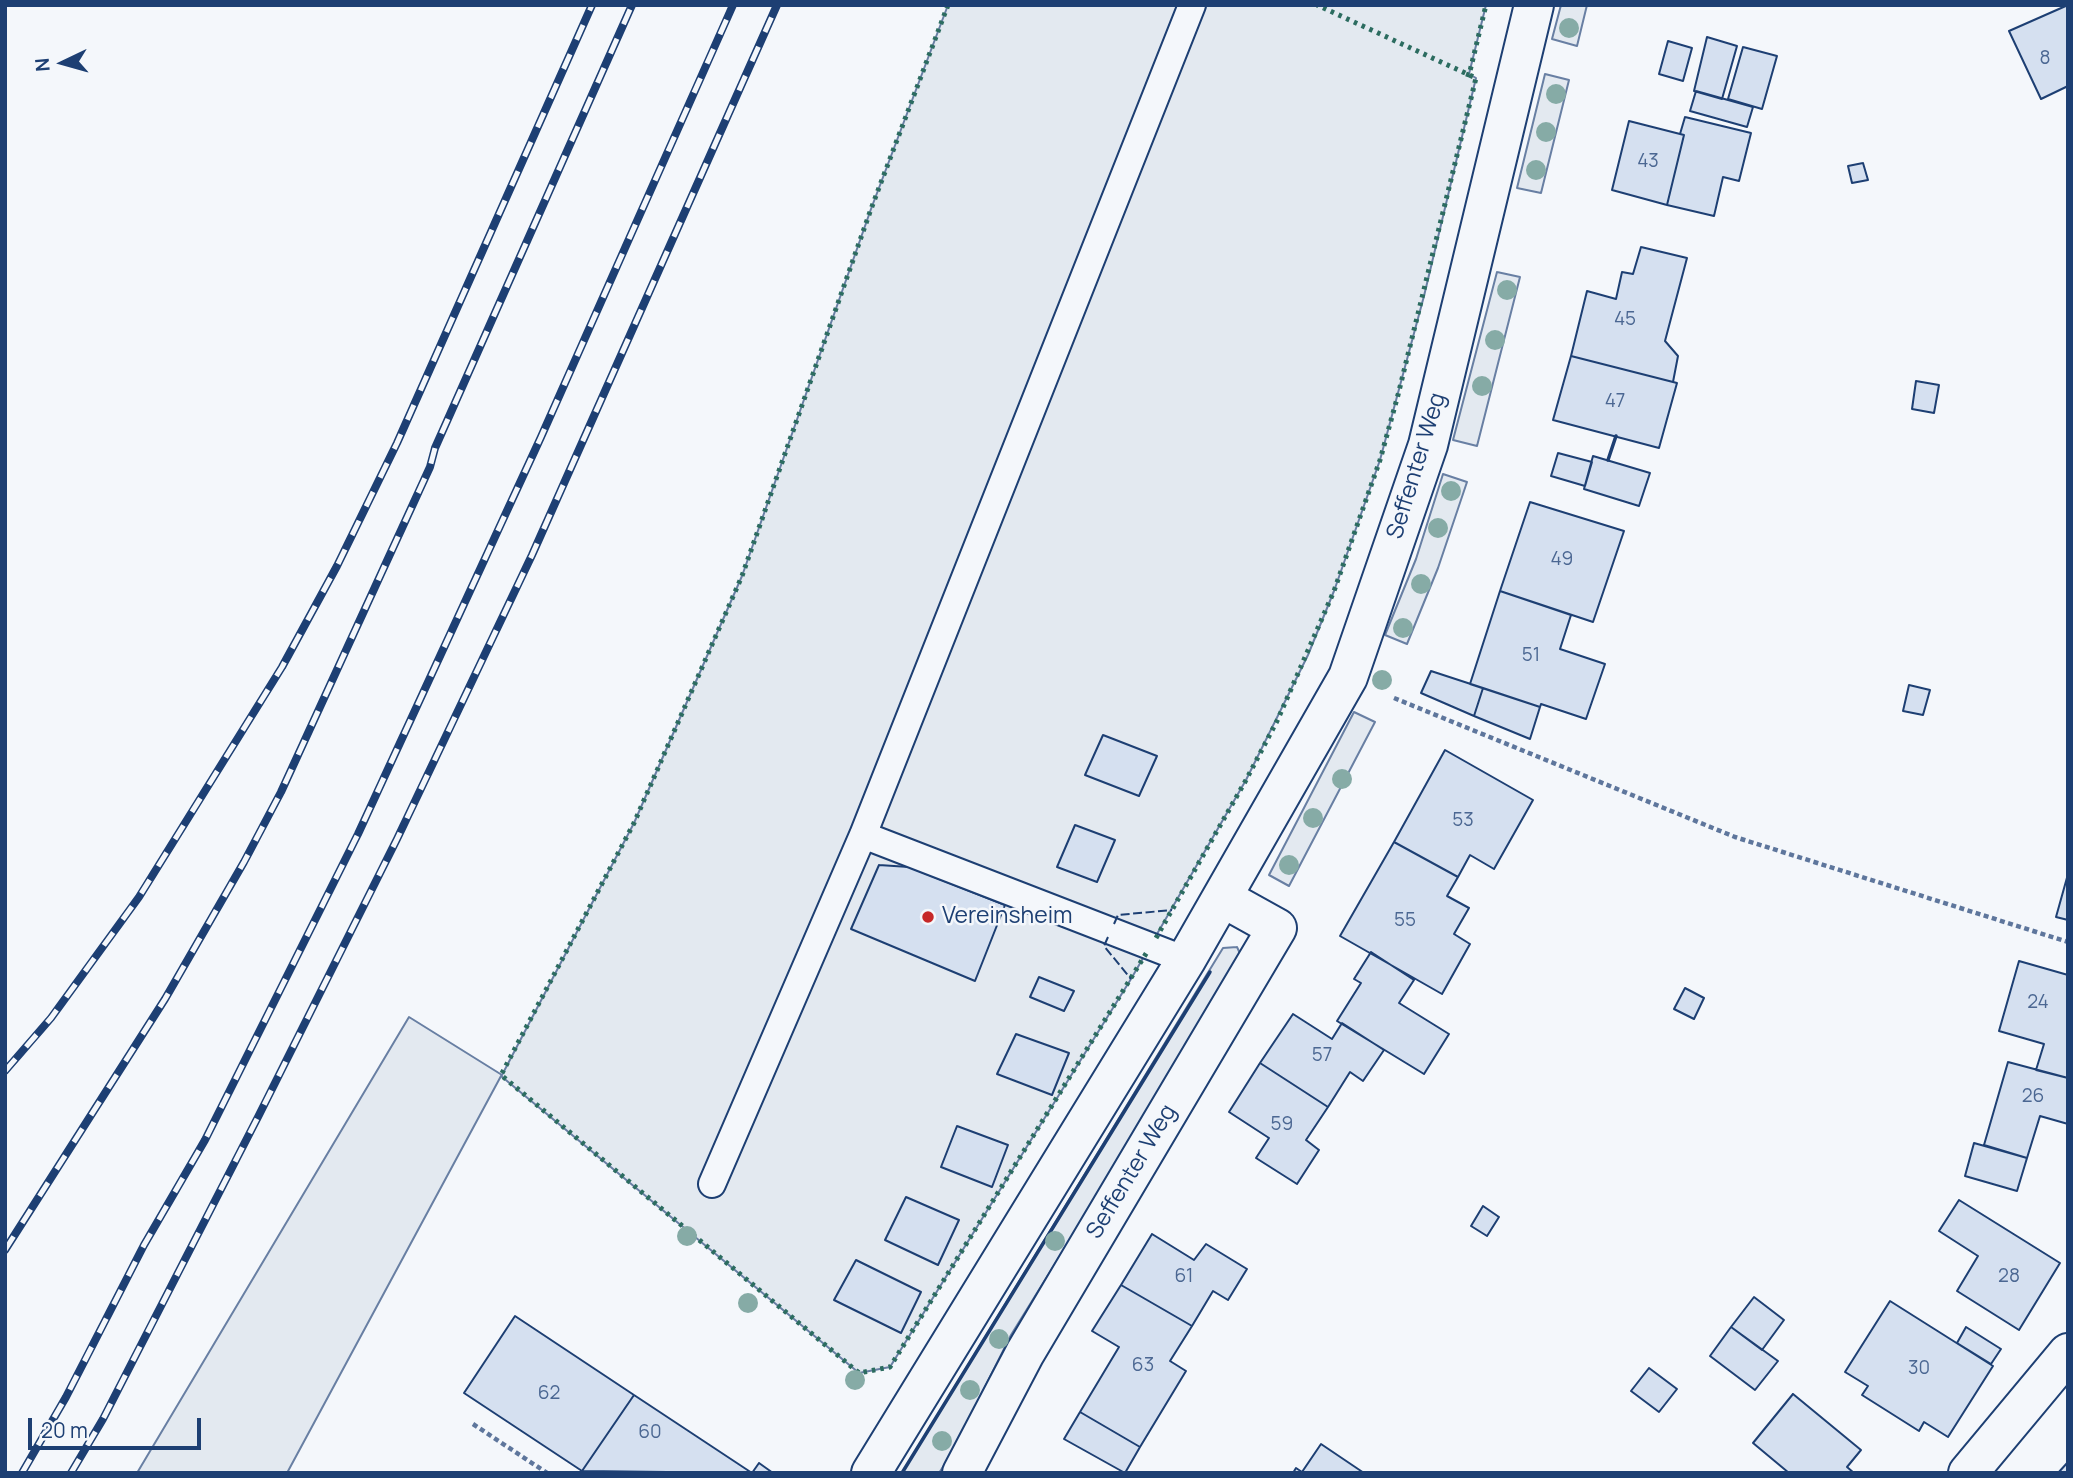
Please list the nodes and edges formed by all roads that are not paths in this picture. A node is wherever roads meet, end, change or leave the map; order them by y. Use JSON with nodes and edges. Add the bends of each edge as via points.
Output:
{"nodes":[{"id":1,"x":1192,"y":5,"type":"edge"},
{"id":2,"x":1534,"y":5,"type":"edge"},
{"id":3,"x":863,"y":835,"type":"junction"},
{"id":4,"x":1223,"y":898,"type":"junction"},
{"id":5,"x":1186,"y":960,"type":"junction"},
{"id":6,"x":712,"y":1184,"type":"dead end"},
{"id":7,"x":2068,"y":1353,"type":"edge"},
{"id":8,"x":871,"y":1473,"type":"edge"},
{"id":9,"x":962,"y":1473,"type":"edge"},
{"id":10,"x":1968,"y":1473,"type":"edge"}],
"edges":[{"from":1,"to":3,"type":"lane"},
{"from":2,"to":4,"type":"street","name":"Seffenter Weg","via":[[1428,445],[1349,677]]},
{"from":3,"to":5,"type":"lane"},
{"from":3,"to":6,"type":"lane"},
{"from":4,"to":5,"type":"street","name":"Seffenter Weg"},
{"from":4,"to":9,"type":"street","name":"Seffenter Weg","via":[[1277,928],[1025,1353]]},
{"from":5,"to":8,"type":"street","name":"Seffenter Weg"},
{"from":7,"to":10,"type":"street"}]}
